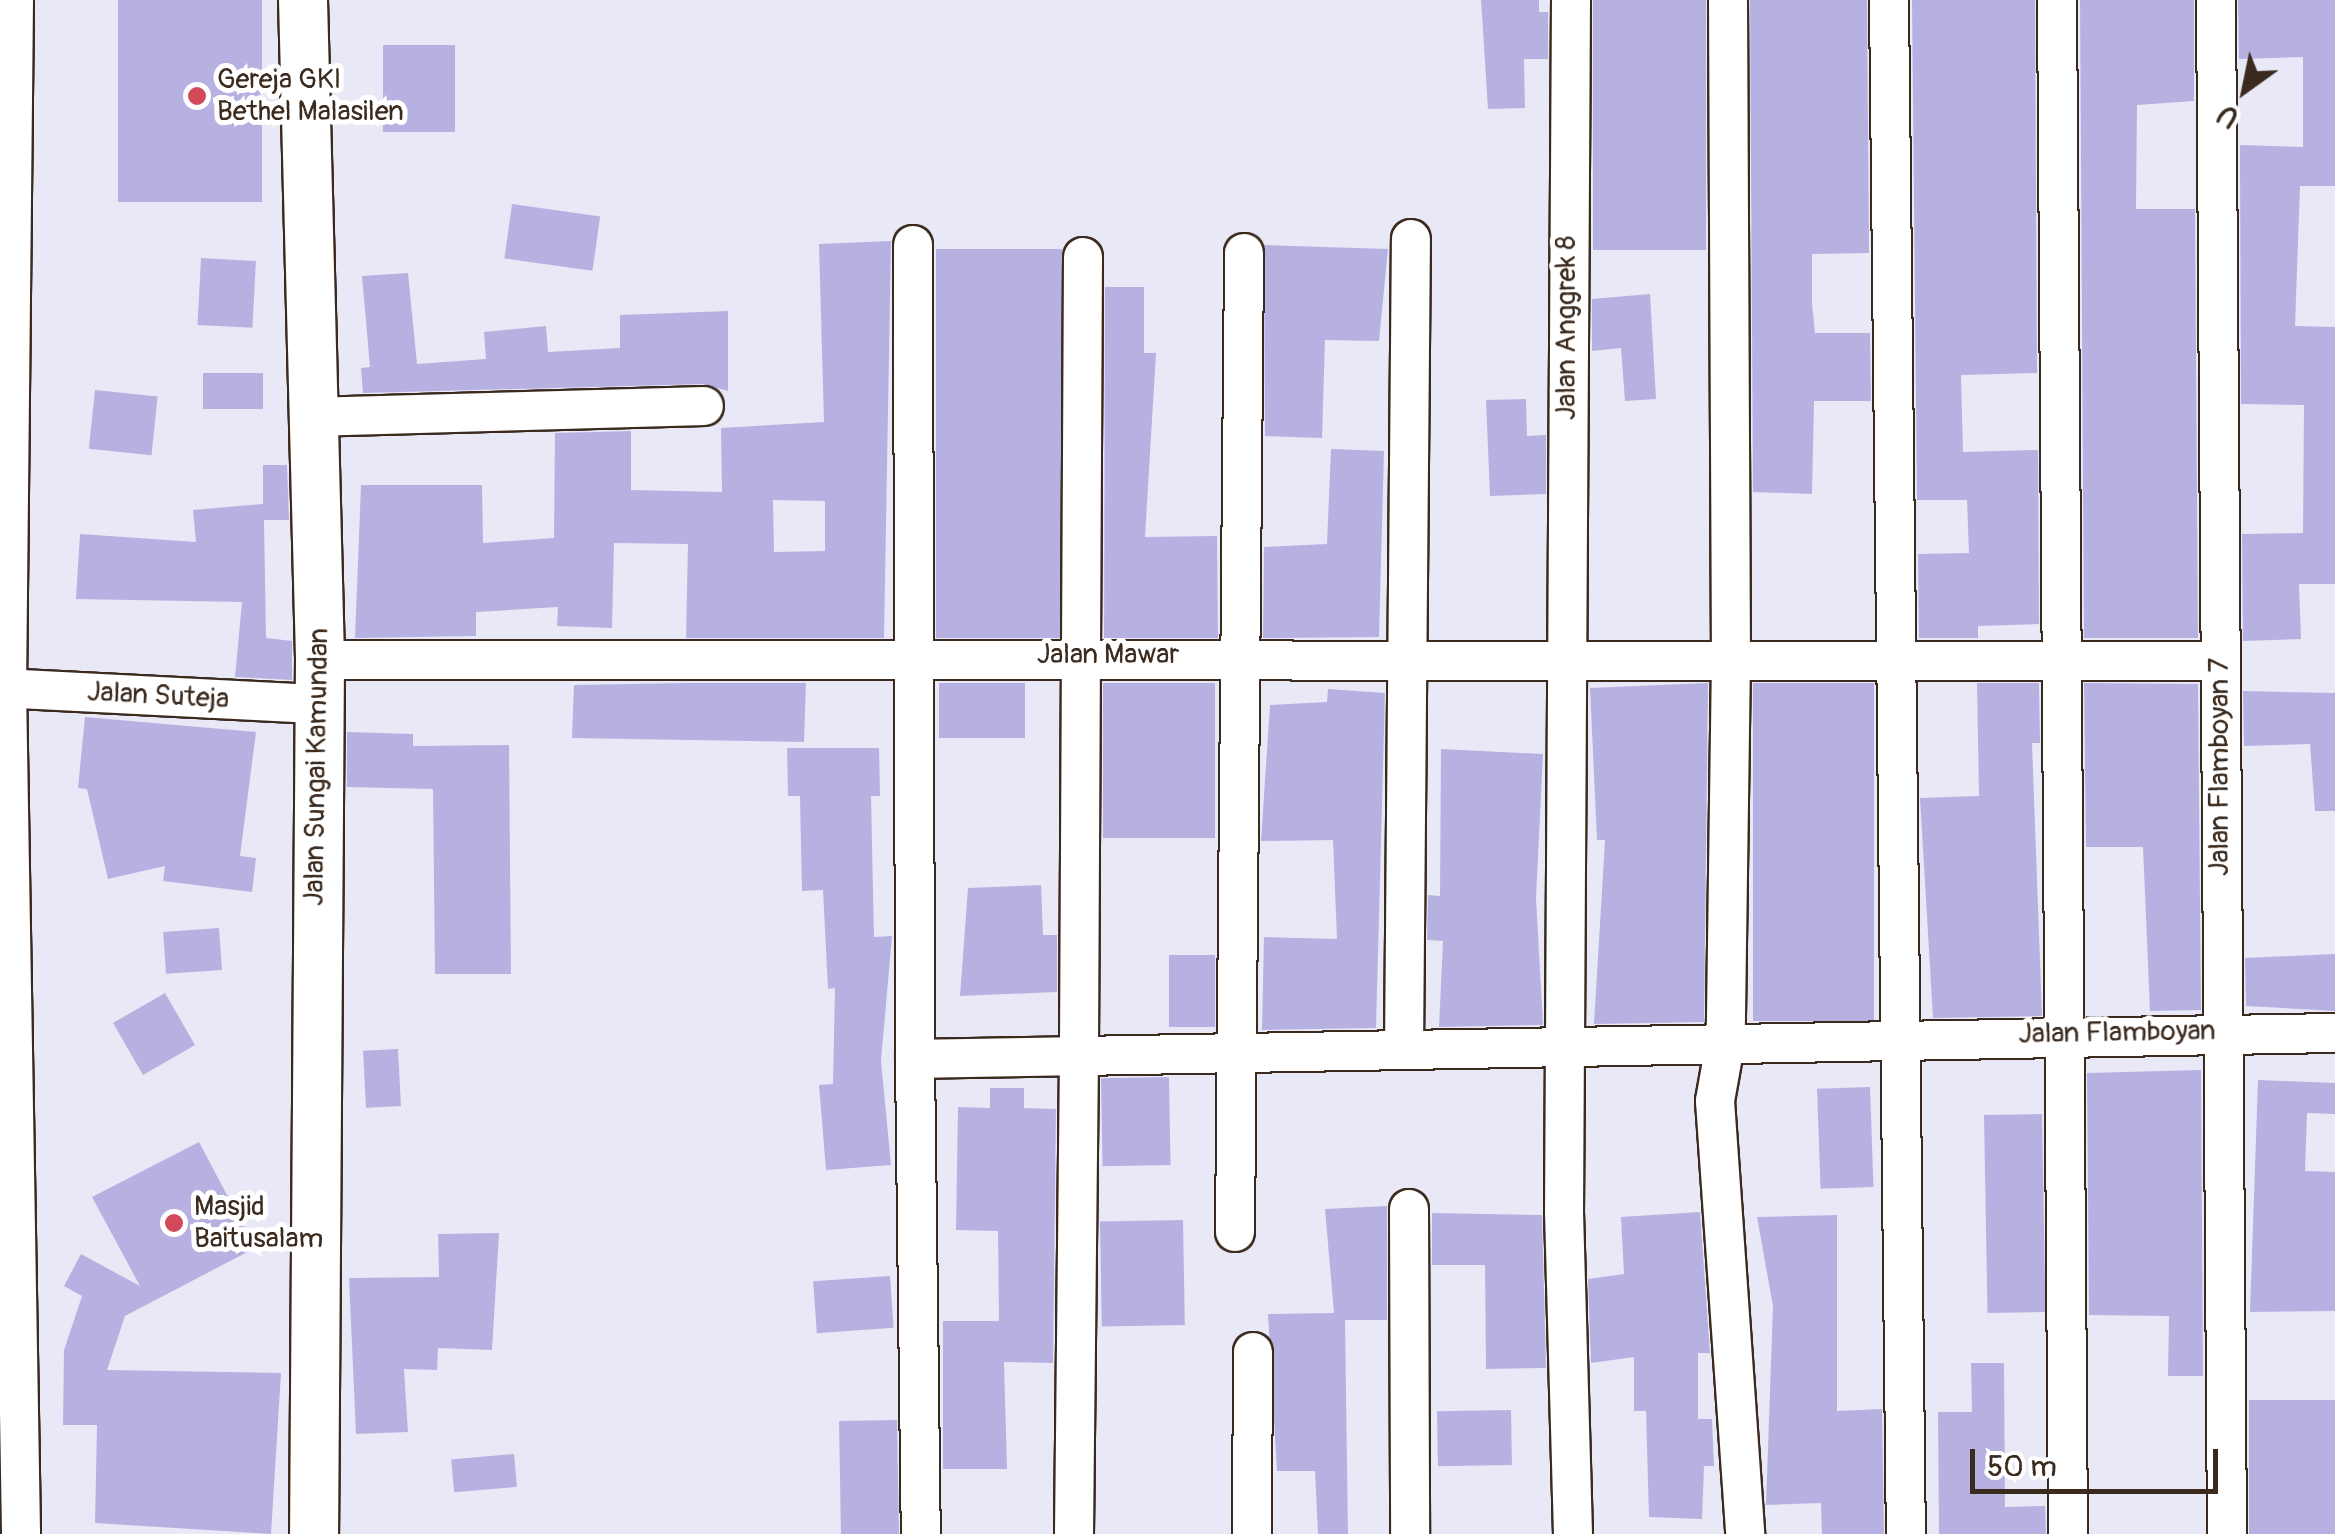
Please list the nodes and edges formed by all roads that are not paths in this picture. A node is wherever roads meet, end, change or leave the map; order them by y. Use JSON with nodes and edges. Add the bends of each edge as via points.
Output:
{"nodes":[{"id":1,"x":14,"y":0,"type":"edge"},
{"id":2,"x":303,"y":0,"type":"edge"},
{"id":3,"x":1570,"y":0,"type":"edge"},
{"id":4,"x":1728,"y":0,"type":"edge"},
{"id":5,"x":1889,"y":0,"type":"edge"},
{"id":6,"x":2056,"y":0,"type":"edge"},
{"id":7,"x":2216,"y":0,"type":"edge"},
{"id":8,"x":1411,"y":239,"type":"dead end"},
{"id":9,"x":913,"y":245,"type":"dead end"},
{"id":10,"x":1244,"y":253,"type":"dead end"},
{"id":11,"x":1084,"y":257,"type":"dead end"},
{"id":12,"x":704,"y":406,"type":"dead end"},
{"id":13,"x":311,"y":417,"type":"junction"},
{"id":14,"x":1078,"y":654,"type":"junction"},
{"id":15,"x":911,"y":656,"type":"junction"},
{"id":16,"x":1238,"y":656,"type":"junction"},
{"id":17,"x":1568,"y":657,"type":"junction"},
{"id":18,"x":1731,"y":658,"type":"junction"},
{"id":19,"x":1407,"y":660,"type":"junction"},
{"id":20,"x":1896,"y":661,"type":"junction"},
{"id":21,"x":2220,"y":661,"type":"junction"},
{"id":22,"x":2060,"y":663,"type":"junction"},
{"id":23,"x":318,"y":682,"type":"junction"},
{"id":24,"x":3,"y":688,"type":"edge"},
{"id":25,"x":2220,"y":1031,"type":"junction"},
{"id":26,"x":2335,"y":1032,"type":"edge"},
{"id":27,"x":2062,"y":1033,"type":"junction"},
{"id":28,"x":1898,"y":1036,"type":"junction"},
{"id":29,"x":1726,"y":1039,"type":"junction"},
{"id":30,"x":1241,"y":1050,"type":"junction"},
{"id":31,"x":1404,"y":1050,"type":"junction"},
{"id":32,"x":1565,"y":1051,"type":"junction"},
{"id":33,"x":1079,"y":1056,"type":"junction"},
{"id":34,"x":915,"y":1059,"type":"junction"},
{"id":35,"x":1409,"y":1209,"type":"dead end"},
{"id":36,"x":1236,"y":1232,"type":"dead end"},
{"id":37,"x":1252,"y":1352,"type":"dead end"},
{"id":38,"x":21,"y":1534,"type":"edge"},
{"id":39,"x":314,"y":1534,"type":"edge"},
{"id":40,"x":921,"y":1534,"type":"edge"},
{"id":41,"x":1074,"y":1534,"type":"edge"},
{"id":42,"x":1252,"y":1534,"type":"edge"},
{"id":43,"x":1410,"y":1534,"type":"edge"},
{"id":44,"x":1573,"y":1534,"type":"edge"},
{"id":45,"x":1745,"y":1534,"type":"edge"},
{"id":46,"x":1906,"y":1534,"type":"edge"},
{"id":47,"x":2068,"y":1534,"type":"edge"},
{"id":48,"x":2227,"y":1534,"type":"edge"}],
"edges":[{"from":1,"to":24,"type":"street"},
{"from":2,"to":13,"type":"main road","name":"Jalan Sungai Kamundan"},
{"from":3,"to":17,"type":"street","name":"Jalan Anggrek 8"},
{"from":4,"to":18,"type":"street"},
{"from":5,"to":20,"type":"street"},
{"from":6,"to":22,"type":"street"},
{"from":7,"to":21,"type":"street","name":"Jalan Flamboyan 7"},
{"from":8,"to":19,"type":"street"},
{"from":9,"to":15,"type":"street"},
{"from":10,"to":16,"type":"street"},
{"from":11,"to":14,"type":"street"},
{"from":12,"to":13,"type":"street"},
{"from":13,"to":23,"type":"main road","name":"Jalan Sungai Kamundan"},
{"from":14,"to":15,"type":"street","name":"Jalan Mawar"},
{"from":14,"to":16,"type":"street","name":"Jalan Mawar"},
{"from":14,"to":33,"type":"street"},
{"from":15,"to":23,"type":"street","name":"Jalan Mawar"},
{"from":15,"to":34,"type":"street"},
{"from":16,"to":19,"type":"street","name":"Jalan Mawar"},
{"from":16,"to":30,"type":"street"},
{"from":17,"to":18,"type":"street","name":"Jalan Mawar"},
{"from":17,"to":19,"type":"street","name":"Jalan Mawar"},
{"from":17,"to":32,"type":"street","name":"Jalan Anggrek 8"},
{"from":18,"to":20,"type":"street","name":"Jalan Mawar"},
{"from":18,"to":29,"type":"street"},
{"from":19,"to":31,"type":"street"},
{"from":20,"to":22,"type":"street","name":"Jalan Mawar"},
{"from":20,"to":28,"type":"street"},
{"from":21,"to":22,"type":"street","name":"Jalan Mawar"},
{"from":21,"to":25,"type":"street","name":"Jalan Flamboyan 7"},
{"from":22,"to":27,"type":"street"},
{"from":23,"to":24,"type":"street","name":"Jalan Suteja"},
{"from":23,"to":39,"type":"main road","name":"Jalan Sungai Kamundan"},
{"from":24,"to":38,"type":"street"},
{"from":25,"to":26,"type":"street","name":"Jalan Flamboyan"},
{"from":25,"to":27,"type":"street","name":"Jalan Flamboyan"},
{"from":25,"to":48,"type":"street","name":"Jalan Flamboyan 7"},
{"from":27,"to":28,"type":"street","name":"Jalan Flamboyan"},
{"from":27,"to":47,"type":"street"},
{"from":28,"to":29,"type":"street","name":"Jalan Flamboyan"},
{"from":28,"to":46,"type":"street"},
{"from":29,"to":32,"type":"street","name":"Jalan Flamboyan"},
{"from":29,"to":45,"type":"street","via":[[1716,1141]]},
{"from":30,"to":31,"type":"street","name":"Jalan Flamboyan"},
{"from":30,"to":33,"type":"street","name":"Jalan Flamboyan"},
{"from":30,"to":36,"type":"street"},
{"from":31,"to":32,"type":"street","name":"Jalan Flamboyan"},
{"from":32,"to":44,"type":"street","name":"Jalan Anggrek 8"},
{"from":33,"to":34,"type":"street","name":"Jalan Flamboyan"},
{"from":33,"to":41,"type":"street"},
{"from":34,"to":40,"type":"street"},
{"from":35,"to":43,"type":"street"},
{"from":37,"to":42,"type":"street"}]}
